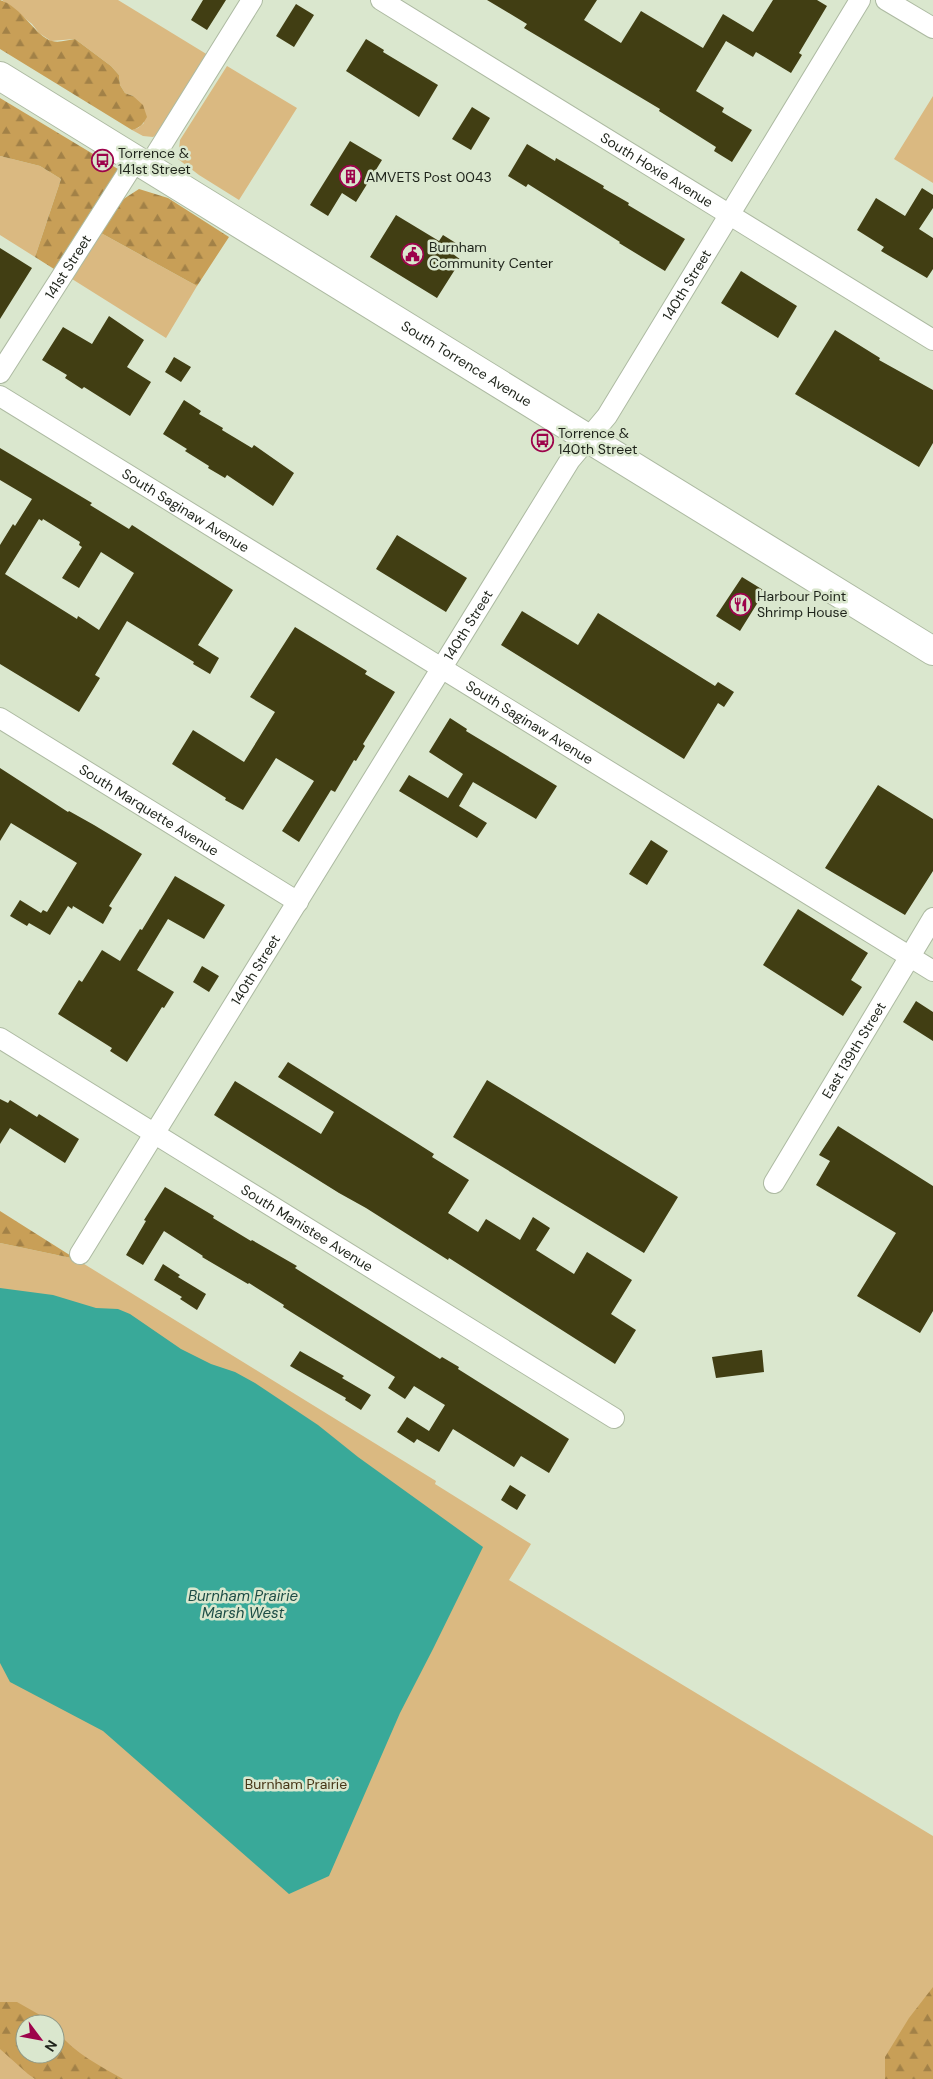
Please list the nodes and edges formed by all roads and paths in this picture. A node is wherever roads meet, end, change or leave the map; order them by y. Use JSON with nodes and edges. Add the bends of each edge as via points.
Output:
{"nodes":[{"id":1,"x":252,"y":0,"type":"edge"},
{"id":2,"x":381,"y":0,"type":"edge"},
{"id":3,"x":860,"y":0,"type":"edge"},
{"id":4,"x":886,"y":0,"type":"edge"},
{"id":5,"x":933,"y":28,"type":"edge"},
{"id":6,"x":0,"y":76,"type":"edge"},
{"id":7,"x":142,"y":163,"type":"junction"},
{"id":8,"x":730,"y":215,"type":"junction"},
{"id":9,"x":933,"y":340,"type":"edge"},
{"id":10,"x":0,"y":373,"type":"edge"},
{"id":11,"x":0,"y":396,"type":"edge"},
{"id":12,"x":588,"y":439,"type":"junction"},
{"id":13,"x":933,"y":651,"type":"edge"},
{"id":14,"x":442,"y":669,"type":"junction"},
{"id":15,"x":0,"y":718,"type":"edge"},
{"id":16,"x":298,"y":902,"type":"junction"},
{"id":17,"x":933,"y":918,"type":"edge"},
{"id":18,"x":909,"y":956,"type":"junction"},
{"id":19,"x":933,"y":971,"type":"edge"},
{"id":20,"x":0,"y":1038,"type":"edge"},
{"id":21,"x":155,"y":1134,"type":"junction"},
{"id":22,"x":774,"y":1183,"type":"dead end"},
{"id":23,"x":80,"y":1254,"type":"dead end"},
{"id":24,"x":614,"y":1418,"type":"dead end"}],
"edges":[{"from":1,"to":7,"type":"street","name":"141st Street"},
{"from":2,"to":8,"type":"street","name":"South Hoxie Avenue"},
{"from":3,"to":8,"type":"street","name":"140th Street"},
{"from":4,"to":5,"type":"street"},
{"from":6,"to":7,"type":"main road","name":"South Torrence Avenue"},
{"from":7,"to":10,"type":"street","name":"141st Street"},
{"from":7,"to":12,"type":"main road","name":"South Torrence Avenue"},
{"from":8,"to":9,"type":"street","name":"South Hoxie Avenue"},
{"from":8,"to":12,"type":"street","name":"140th Street","via":[[607,416]]},
{"from":11,"to":14,"type":"street","name":"South Saginaw Avenue"},
{"from":12,"to":13,"type":"main road","name":"South Torrence Avenue"},
{"from":12,"to":14,"type":"street","name":"140th Street","via":[[570,460]]},
{"from":14,"to":16,"type":"street","name":"140th Street"},
{"from":14,"to":18,"type":"street","name":"South Saginaw Avenue"},
{"from":15,"to":16,"type":"street","name":"South Marquette Avenue"},
{"from":16,"to":21,"type":"street","name":"140th Street"},
{"from":17,"to":18,"type":"street","name":"East 139th Street"},
{"from":18,"to":19,"type":"street","name":"South Saginaw Avenue"},
{"from":18,"to":22,"type":"street","name":"East 139th Street"},
{"from":20,"to":21,"type":"street","name":"South Manistee Avenue"},
{"from":21,"to":23,"type":"street","name":"140th Street"},
{"from":21,"to":24,"type":"street","name":"South Manistee Avenue"}]}
